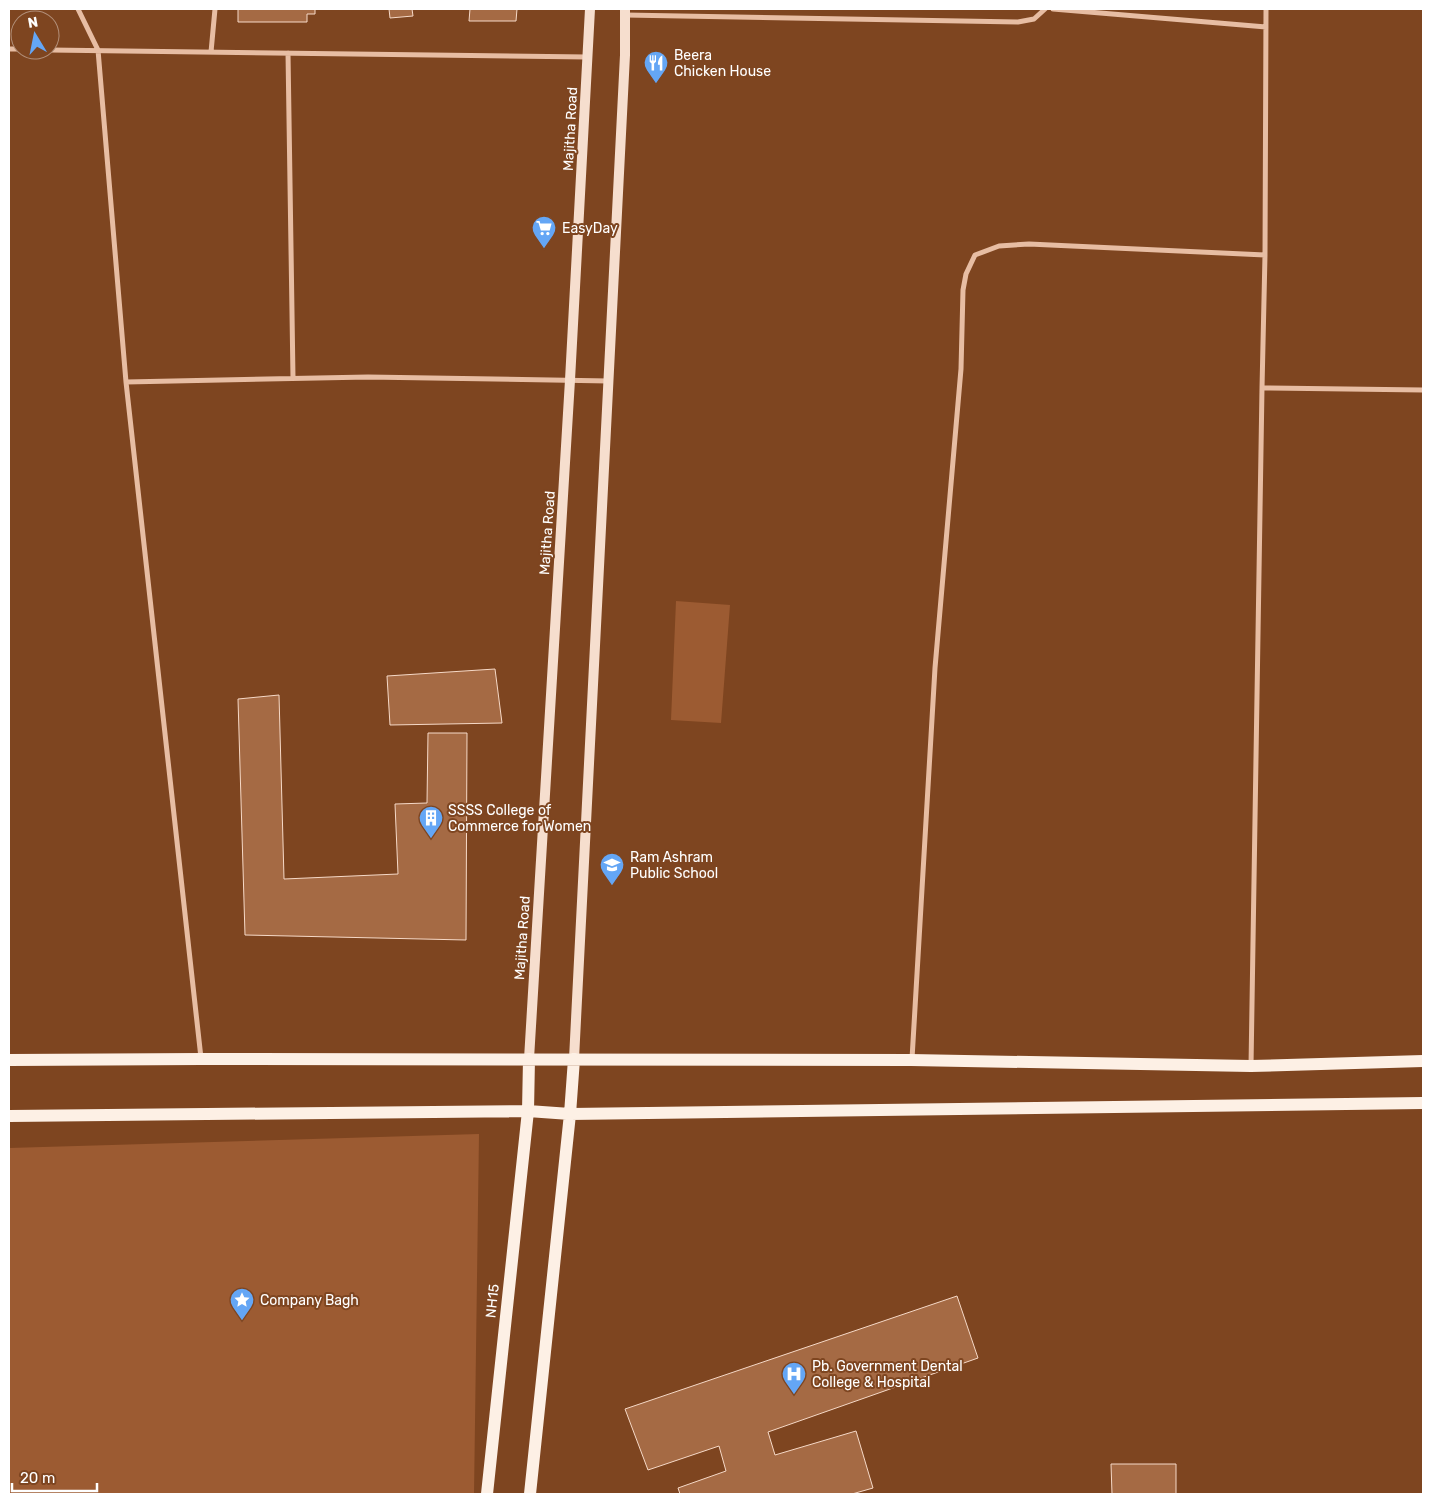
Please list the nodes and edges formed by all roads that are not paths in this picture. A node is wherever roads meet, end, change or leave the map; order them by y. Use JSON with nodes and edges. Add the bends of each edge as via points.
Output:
{"nodes":[{"id":1,"x":78,"y":9,"type":"edge"},
{"id":2,"x":215,"y":9,"type":"edge"},
{"id":3,"x":590,"y":9,"type":"edge"},
{"id":4,"x":1045,"y":9,"type":"edge"},
{"id":5,"x":1053,"y":9,"type":"edge"},
{"id":6,"x":1266,"y":9,"type":"edge"},
{"id":7,"x":625,"y":12,"type":"edge"},
{"id":8,"x":1266,"y":27,"type":"junction"},
{"id":9,"x":60,"y":50,"type":"edge"},
{"id":10,"x":98,"y":50,"type":"junction"},
{"id":11,"x":212,"y":52,"type":"junction"},
{"id":12,"x":288,"y":53,"type":"junction"},
{"id":13,"x":588,"y":57,"type":"junction"},
{"id":14,"x":1265,"y":255,"type":"junction"},
{"id":15,"x":294,"y":378,"type":"junction"},
{"id":16,"x":570,"y":380,"type":"junction"},
{"id":17,"x":610,"y":381,"type":"junction"},
{"id":18,"x":126,"y":382,"type":"junction"},
{"id":19,"x":1262,"y":388,"type":"junction"},
{"id":20,"x":1423,"y":390,"type":"edge"},
{"id":21,"x":201,"y":1058,"type":"junction"},
{"id":22,"x":574,"y":1059,"type":"junction"},
{"id":23,"x":9,"y":1060,"type":"edge"},
{"id":24,"x":529,"y":1060,"type":"junction"},
{"id":25,"x":912,"y":1060,"type":"junction"},
{"id":26,"x":1423,"y":1061,"type":"edge"},
{"id":27,"x":1250,"y":1066,"type":"junction"},
{"id":28,"x":1423,"y":1103,"type":"edge"},
{"id":29,"x":528,"y":1111,"type":"junction"},
{"id":30,"x":570,"y":1114,"type":"junction"},
{"id":31,"x":9,"y":1116,"type":"edge"},
{"id":32,"x":487,"y":1494,"type":"edge"},
{"id":33,"x":530,"y":1494,"type":"edge"}],
"edges":[{"from":1,"to":10,"type":"street"},
{"from":2,"to":11,"type":"street"},
{"from":3,"to":13,"type":"main road","name":"Majitha Road"},
{"from":4,"to":7,"type":"street","via":[[1034,19],[1018,22]]},
{"from":5,"to":8,"type":"street"},
{"from":6,"to":8,"type":"street"},
{"from":7,"to":17,"type":"main road"},
{"from":8,"to":14,"type":"street"},
{"from":9,"to":10,"type":"street"},
{"from":10,"to":11,"type":"street"},
{"from":10,"to":18,"type":"street"},
{"from":11,"to":12,"type":"street"},
{"from":12,"to":13,"type":"street"},
{"from":12,"to":15,"type":"street"},
{"from":13,"to":16,"type":"main road","name":"Majitha Road"},
{"from":14,"to":19,"type":"street"},
{"from":14,"to":25,"type":"street","via":[[1029,244],[999,246],[975,255],[966,274],[935,668]]},
{"from":15,"to":16,"type":"street","via":[[368,376]]},
{"from":15,"to":18,"type":"street"},
{"from":16,"to":17,"type":"street"},
{"from":16,"to":24,"type":"main road","name":"Majitha Road"},
{"from":17,"to":22,"type":"main road"},
{"from":18,"to":21,"type":"street"},
{"from":19,"to":20,"type":"street"},
{"from":19,"to":27,"type":"street"},
{"from":21,"to":23,"type":"main road"},
{"from":21,"to":24,"type":"main road"},
{"from":22,"to":24,"type":"main road"},
{"from":22,"to":25,"type":"main road"},
{"from":22,"to":30,"type":"main road"},
{"from":24,"to":29,"type":"main road","name":"NH15"},
{"from":25,"to":27,"type":"main road"},
{"from":26,"to":27,"type":"main road"},
{"from":28,"to":30,"type":"main road"},
{"from":29,"to":30,"type":"main road"},
{"from":29,"to":31,"type":"main road"},
{"from":29,"to":32,"type":"main road","name":"NH15"},
{"from":30,"to":33,"type":"main road"}]}
